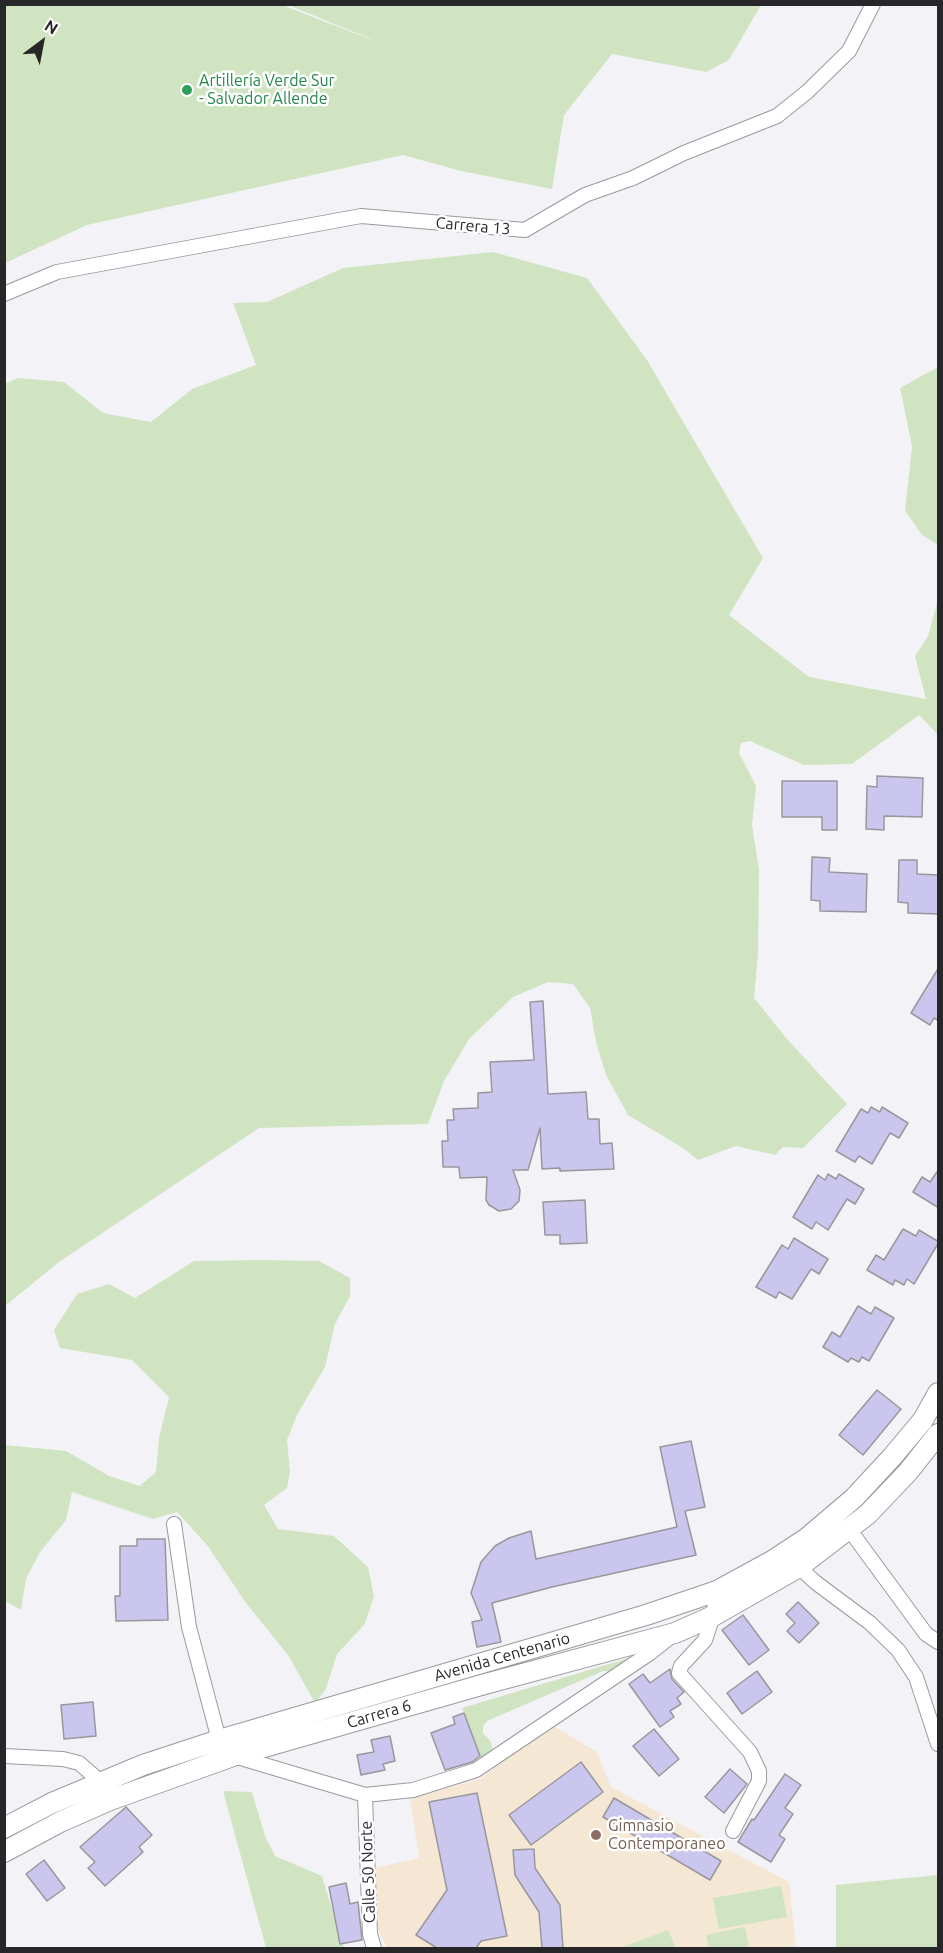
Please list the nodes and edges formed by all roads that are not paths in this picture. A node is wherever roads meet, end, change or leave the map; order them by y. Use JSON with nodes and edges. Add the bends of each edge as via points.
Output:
{"nodes":[{"id":1,"x":873,"y":4,"type":"edge"},
{"id":2,"x":4,"y":294,"type":"edge"},
{"id":3,"x":939,"y":1393,"type":"edge"},
{"id":4,"x":939,"y":1434,"type":"edge"},
{"id":5,"x":174,"y":1524,"type":"dead end"},
{"id":6,"x":849,"y":1529,"type":"junction"},
{"id":7,"x":799,"y":1567,"type":"junction"},
{"id":8,"x":717,"y":1591,"type":"junction"},
{"id":9,"x":713,"y":1616,"type":"junction"},
{"id":10,"x":675,"y":1633,"type":"junction"},
{"id":11,"x":939,"y":1642,"type":"edge"},
{"id":12,"x":219,"y":1740,"type":"junction"},
{"id":13,"x":939,"y":1744,"type":"edge"},
{"id":14,"x":4,"y":1756,"type":"edge"},
{"id":15,"x":233,"y":1756,"type":"junction"},
{"id":16,"x":102,"y":1783,"type":"junction"},
{"id":17,"x":365,"y":1795,"type":"junction"},
{"id":18,"x":4,"y":1828,"type":"edge"},
{"id":19,"x":733,"y":1831,"type":"dead end"},
{"id":20,"x":4,"y":1852,"type":"edge"},
{"id":21,"x":374,"y":1948,"type":"edge"}],
"edges":[{"from":1,"to":2,"type":"street","name":"Carrera 13","via":[[849,51],[807,93],[777,116],[585,195],[525,230],[361,216],[57,272]]},
{"from":3,"to":8,"type":"main road","name":"Avenida Centenario","via":[[923,1420],[854,1498],[807,1538]]},
{"from":4,"to":6,"type":"main road","name":"Carrera 6","via":[[908,1472]]},
{"from":5,"to":12,"type":"street","via":[[189,1626]]},
{"from":6,"to":7,"type":"main road","name":"Carrera 6"},
{"from":6,"to":11,"type":"street","via":[[926,1634]]},
{"from":7,"to":9,"type":"main road","name":"Carrera 6"},
{"from":7,"to":13,"type":"street","via":[[898,1650],[916,1677]]},
{"from":8,"to":9,"type":"street"},
{"from":8,"to":12,"type":"main road","name":"Avenida Centenario"},
{"from":9,"to":10,"type":"main road","name":"Carrera 6"},
{"from":9,"to":19,"type":"street","via":[[704,1643],[679,1673],[750,1752],[759,1771],[759,1781]]},
{"from":10,"to":15,"type":"main road","name":"Carrera 6"},
{"from":10,"to":17,"type":"street","via":[[476,1770],[413,1790]]},
{"from":12,"to":16,"type":"main road","name":"Avenida Centenario"},
{"from":14,"to":16,"type":"street","via":[[79,1763]]},
{"from":15,"to":17,"type":"street"},
{"from":15,"to":20,"type":"main road","name":"Carrera 6","via":[[110,1800]]},
{"from":16,"to":18,"type":"main road","name":"Avenida Centenario"},
{"from":17,"to":21,"type":"street","name":"Calle 50 Norte","via":[[370,1934]]}]}
